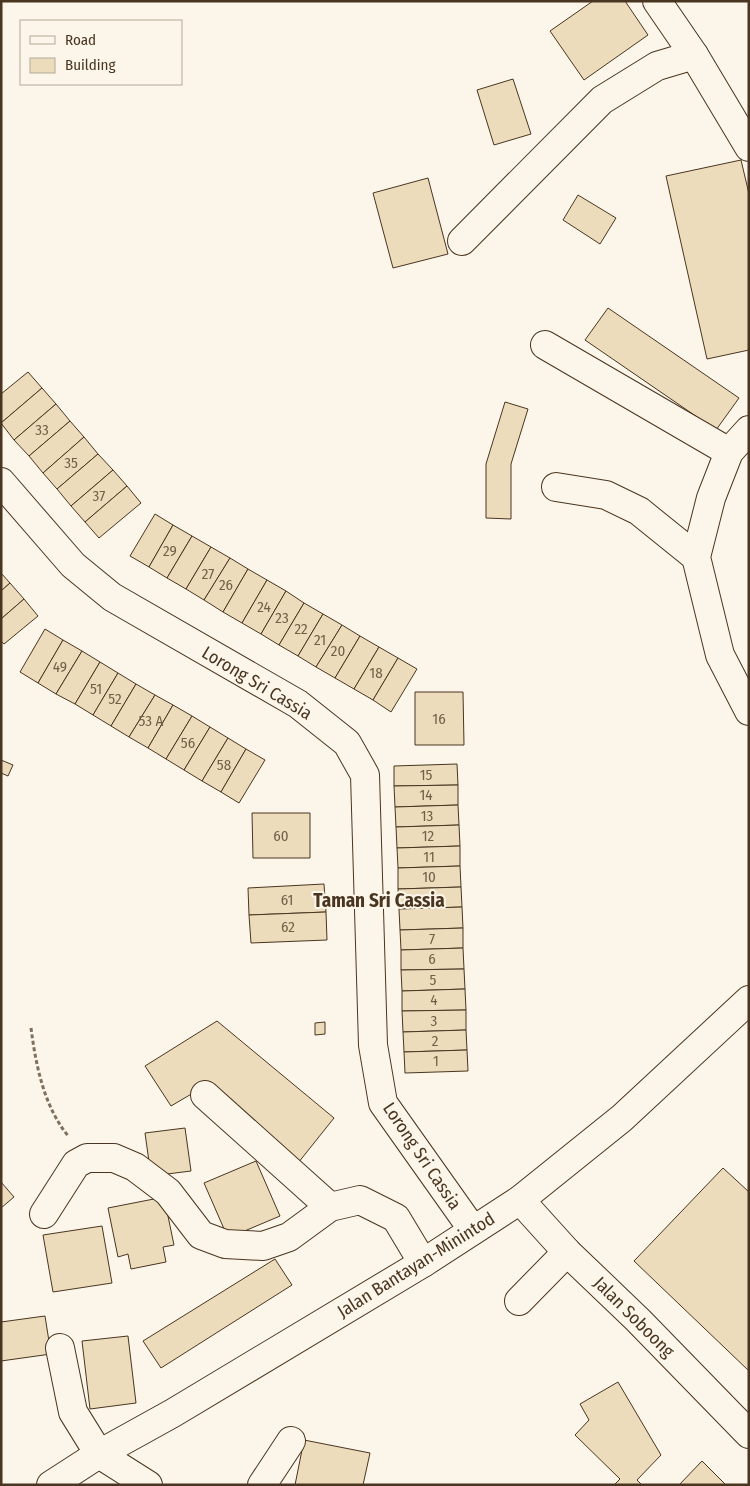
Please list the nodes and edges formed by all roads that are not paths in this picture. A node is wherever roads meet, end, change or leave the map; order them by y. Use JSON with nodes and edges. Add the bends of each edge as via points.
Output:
{"nodes":[{"id":1,"x":657,"y":1,"type":"edge"},
{"id":2,"x":694,"y":56,"type":"junction"},
{"id":3,"x":749,"y":147,"type":"edge"},
{"id":4,"x":462,"y":241,"type":"dead end"},
{"id":5,"x":545,"y":345,"type":"dead end"},
{"id":6,"x":749,"y":430,"type":"edge"},
{"id":7,"x":728,"y":452,"type":"junction"},
{"id":8,"x":1,"y":482,"type":"edge"},
{"id":9,"x":556,"y":487,"type":"dead end"},
{"id":10,"x":696,"y":557,"type":"junction"},
{"id":11,"x":749,"y":711,"type":"edge"},
{"id":12,"x":749,"y":1000,"type":"edge"},
{"id":13,"x":205,"y":1095,"type":"dead end"},
{"id":14,"x":520,"y":1200,"type":"junction"},
{"id":15,"x":330,"y":1207,"type":"junction"},
{"id":16,"x":44,"y":1214,"type":"dead end"},
{"id":17,"x":473,"y":1230,"type":"junction"},
{"id":18,"x":567,"y":1252,"type":"junction"},
{"id":19,"x":422,"y":1263,"type":"junction"},
{"id":20,"x":519,"y":1301,"type":"dead end"},
{"id":21,"x":60,"y":1348,"type":"dead end"},
{"id":22,"x":749,"y":1434,"type":"edge"},
{"id":23,"x":291,"y":1441,"type":"dead end"},
{"id":24,"x":99,"y":1454,"type":"junction"},
{"id":25,"x":51,"y":1485,"type":"edge"},
{"id":26,"x":148,"y":1485,"type":"edge"},
{"id":27,"x":262,"y":1485,"type":"edge"}],
"edges":[{"from":1,"to":2,"type":"street"},
{"from":2,"to":3,"type":"street"},
{"from":2,"to":4,"type":"street","via":[[657,66],[602,100]]},
{"from":5,"to":7,"type":"street"},
{"from":6,"to":7,"type":"street"},
{"from":7,"to":10,"type":"street","via":[[711,498]]},
{"from":8,"to":17,"type":"street","name":"Lorong Sri Cassia","via":[[73,565],[112,597],[298,704],[347,743],[365,775],[373,1045],[383,1102]]},
{"from":9,"to":10,"type":"street","via":[[606,495],[639,510]]},
{"from":10,"to":11,"type":"street","via":[[720,655]]},
{"from":12,"to":14,"type":"street","name":"Jalan Bantayan-Minintod","via":[[622,1118]]},
{"from":13,"to":15,"type":"street"},
{"from":14,"to":17,"type":"street","name":"Jalan Bantayan-Minintod"},
{"from":14,"to":18,"type":"street","name":"Jalan Soboong"},
{"from":15,"to":16,"type":"street","via":[[289,1237],[263,1246],[225,1244],[201,1235],[168,1192],[135,1167],[114,1158],[87,1158],[76,1164]]},
{"from":15,"to":19,"type":"street","via":[[360,1200],[396,1218]]},
{"from":17,"to":19,"type":"street","name":"Jalan Bantayan-Minintod"},
{"from":18,"to":20,"type":"street"},
{"from":18,"to":22,"type":"street","name":"Jalan Soboong"},
{"from":19,"to":24,"type":"street","name":"Jalan Bantayan-Minintod","via":[[174,1413]]},
{"from":21,"to":24,"type":"street","via":[[73,1412]]},
{"from":23,"to":27,"type":"street"},
{"from":24,"to":25,"type":"street","name":"Jalan Bantayan-Minintod"},
{"from":24,"to":26,"type":"street"}]}
